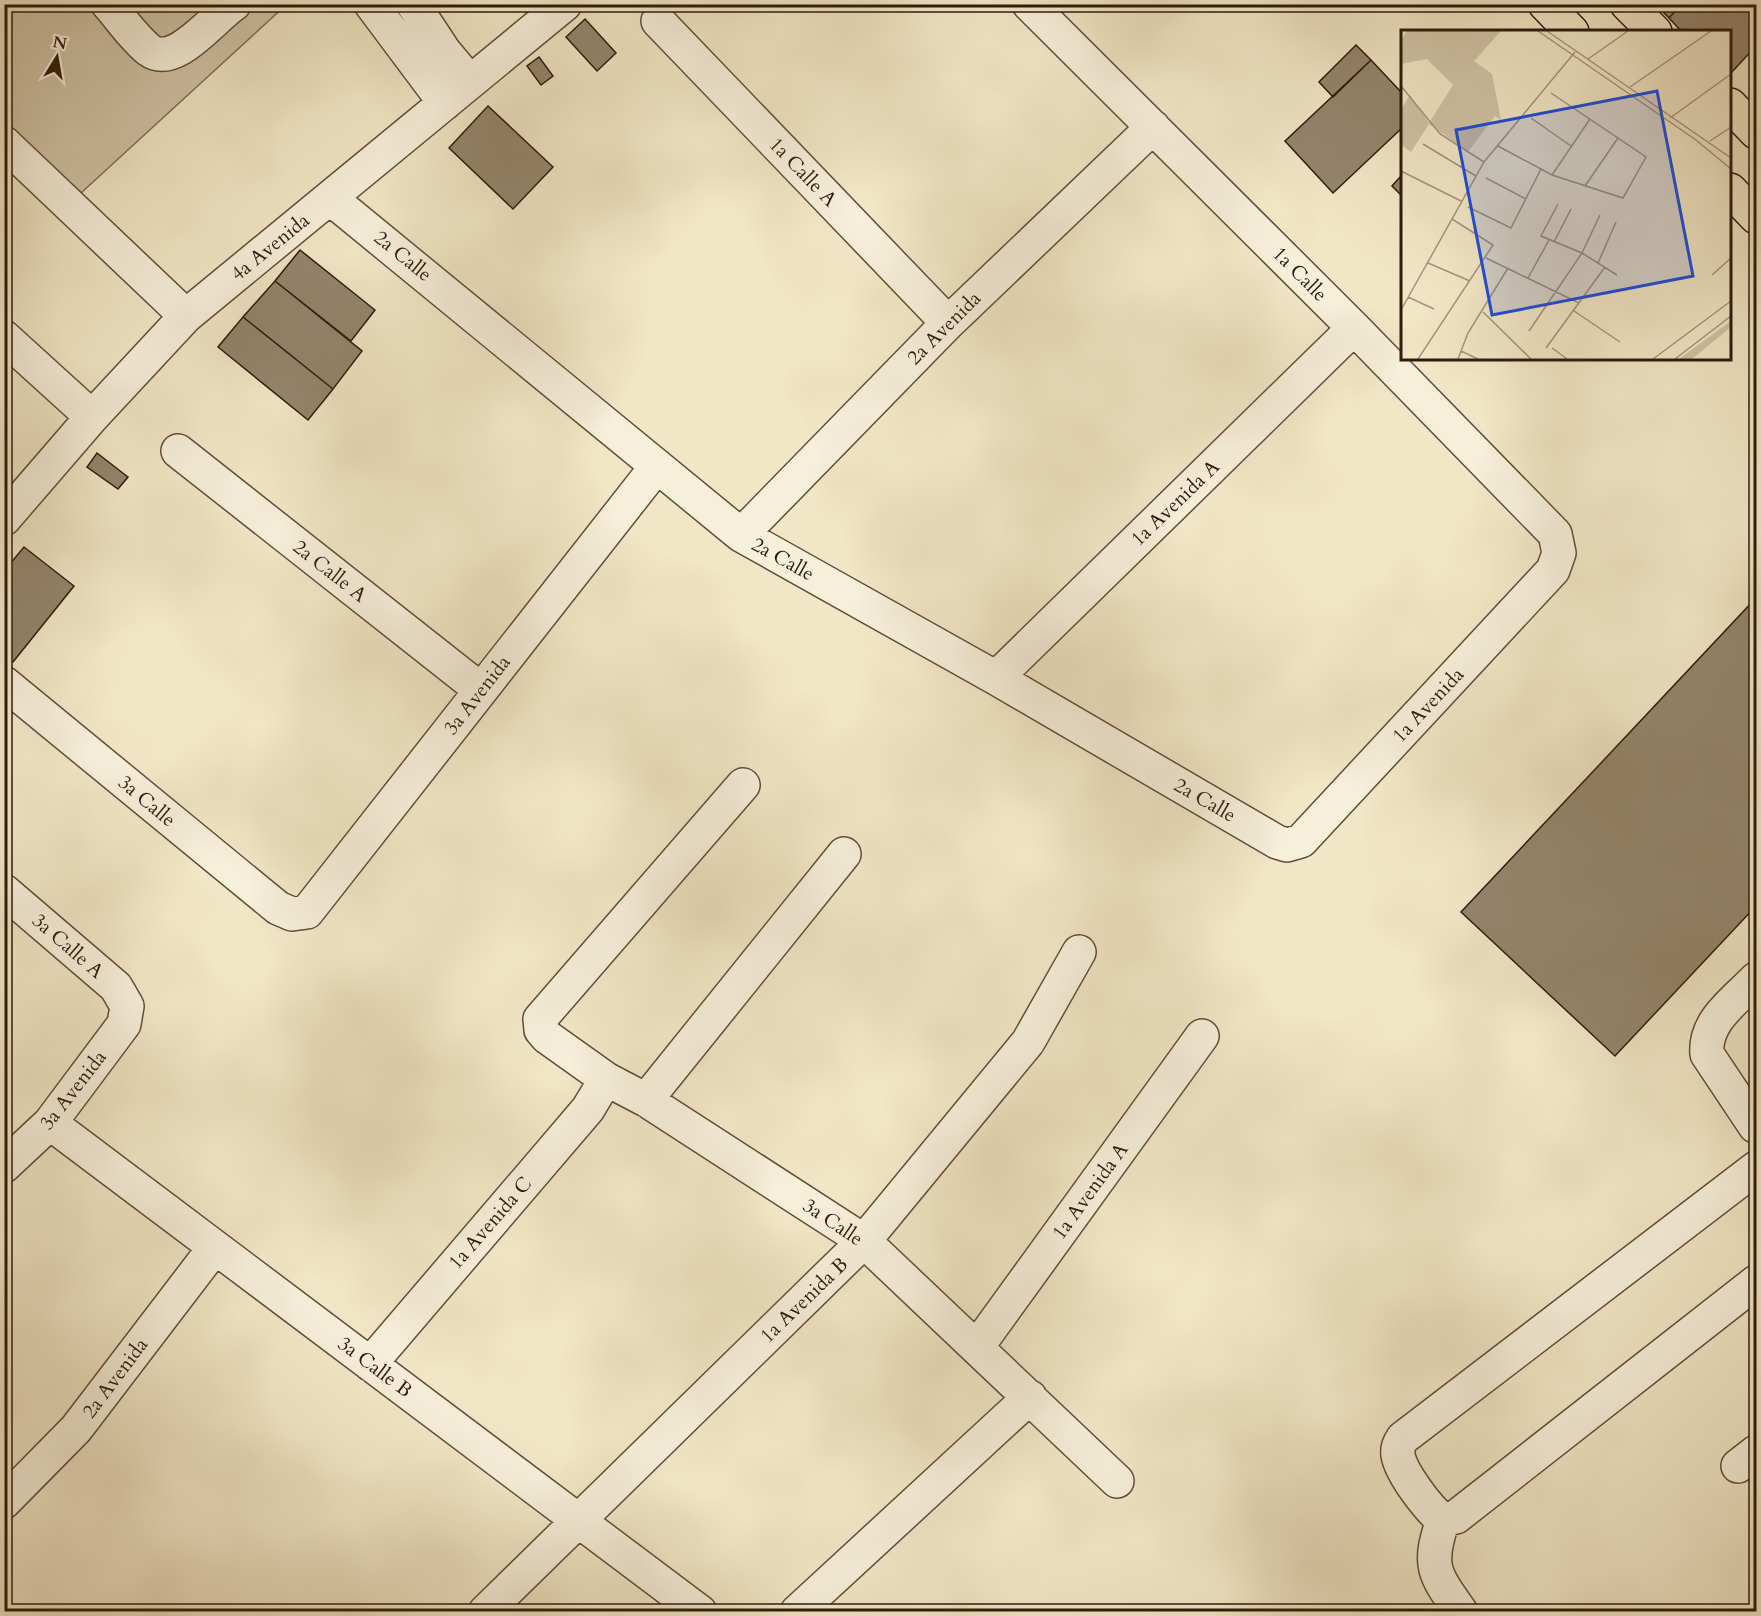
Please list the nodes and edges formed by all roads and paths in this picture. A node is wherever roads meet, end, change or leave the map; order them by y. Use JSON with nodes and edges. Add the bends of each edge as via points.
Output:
{"nodes":[{"id":1,"x":108,"y":4,"type":"edge"},
{"id":2,"x":371,"y":4,"type":"edge"},
{"id":3,"x":413,"y":4,"type":"edge"},
{"id":4,"x":1029,"y":4,"type":"edge"},
{"id":5,"x":1545,"y":4,"type":"edge"},
{"id":6,"x":1627,"y":4,"type":"edge"},
{"id":7,"x":230,"y":6,"type":"edge"},
{"id":8,"x":560,"y":6,"type":"edge"},
{"id":9,"x":658,"y":21,"type":"dead end"},
{"id":10,"x":1570,"y":30,"type":"edge"},
{"id":11,"x":1653,"y":30,"type":"edge"},
{"id":12,"x":470,"y":82,"type":"junction"},
{"id":13,"x":445,"y":103,"type":"junction"},
{"id":14,"x":1731,"y":106,"type":"edge"},
{"id":15,"x":1153,"y":127,"type":"junction"},
{"id":16,"x":1756,"y":132,"type":"edge"},
{"id":17,"x":4,"y":142,"type":"edge"},
{"id":18,"x":1731,"y":191,"type":"edge"},
{"id":19,"x":330,"y":198,"type":"junction"},
{"id":20,"x":1756,"y":217,"type":"edge"},
{"id":21,"x":186,"y":316,"type":"junction"},
{"id":22,"x":948,"y":323,"type":"junction"},
{"id":23,"x":1354,"y":328,"type":"junction"},
{"id":24,"x":4,"y":337,"type":"edge"},
{"id":25,"x":92,"y":417,"type":"junction"},
{"id":26,"x":178,"y":451,"type":"dead end"},
{"id":27,"x":657,"y":466,"type":"junction"},
{"id":28,"x":4,"y":519,"type":"edge"},
{"id":29,"x":741,"y":535,"type":"junction"},
{"id":30,"x":1559,"y":553,"type":"joint"},
{"id":31,"x":996,"y":678,"type":"junction"},
{"id":32,"x":4,"y":683,"type":"edge"},
{"id":33,"x":481,"y":690,"type":"junction"},
{"id":34,"x":743,"y":785,"type":"dead end"},
{"id":35,"x":1287,"y":845,"type":"joint"},
{"id":36,"x":844,"y":854,"type":"dead end"},
{"id":37,"x":4,"y":891,"type":"edge"},
{"id":38,"x":292,"y":914,"type":"joint"},
{"id":39,"x":1079,"y":952,"type":"dead end"},
{"id":40,"x":1756,"y":979,"type":"edge"},
{"id":41,"x":127,"y":1006,"type":"joint"},
{"id":42,"x":1202,"y":1036,"type":"dead end"},
{"id":43,"x":606,"y":1080,"type":"junction"},
{"id":44,"x":646,"y":1100,"type":"junction"},
{"id":45,"x":50,"y":1123,"type":"junction"},
{"id":46,"x":1756,"y":1129,"type":"edge"},
{"id":47,"x":4,"y":1166,"type":"edge"},
{"id":48,"x":1756,"y":1168,"type":"edge"},
{"id":49,"x":864,"y":1241,"type":"junction"},
{"id":50,"x":215,"y":1247,"type":"junction"},
{"id":51,"x":1756,"y":1282,"type":"edge"},
{"id":52,"x":977,"y":1347,"type":"junction"},
{"id":53,"x":370,"y":1364,"type":"junction"},
{"id":54,"x":1030,"y":1397,"type":"junction"},
{"id":55,"x":1117,"y":1481,"type":"dead end"},
{"id":56,"x":4,"y":1502,"type":"edge"},
{"id":57,"x":579,"y":1520,"type":"junction"},
{"id":58,"x":1443,"y":1520,"type":"junction"},
{"id":59,"x":485,"y":1611,"type":"edge"},
{"id":60,"x":700,"y":1611,"type":"edge"},
{"id":61,"x":797,"y":1611,"type":"edge"},
{"id":62,"x":1461,"y":1611,"type":"edge"}],
"edges":[{"from":1,"to":7,"type":"street","via":[[150,50],[163,56],[177,52]]},
{"from":2,"to":13,"type":"street"},
{"from":3,"to":12,"type":"street"},
{"from":4,"to":15,"type":"street","name":"1a Calle"},
{"from":5,"to":10,"type":"main road"},
{"from":6,"to":11,"type":"main road"},
{"from":8,"to":12,"type":"street","name":"4a Avenida"},
{"from":9,"to":22,"type":"street","name":"1a Calle A"},
{"from":12,"to":13,"type":"street","name":"4a Avenida"},
{"from":13,"to":19,"type":"street","name":"4a Avenida"},
{"from":14,"to":16,"type":"main road"},
{"from":15,"to":22,"type":"street","name":"2a Avenida"},
{"from":15,"to":23,"type":"street","name":"1a Calle"},
{"from":17,"to":21,"type":"street"},
{"from":18,"to":20,"type":"main road"},
{"from":19,"to":21,"type":"street","name":"4a Avenida"},
{"from":19,"to":27,"type":"street","name":"2a Calle"},
{"from":21,"to":25,"type":"street","name":"4a Avenida"},
{"from":22,"to":29,"type":"street","name":"2a Avenida"},
{"from":23,"to":30,"type":"street","name":"1a Calle","via":[[1555,534]]},
{"from":23,"to":31,"type":"street","name":"1a Avenida A"},
{"from":24,"to":25,"type":"street"},
{"from":25,"to":28,"type":"street","name":"4a Avenida"},
{"from":26,"to":33,"type":"street","name":"2a Calle A"},
{"from":27,"to":29,"type":"street","name":"2a Calle"},
{"from":27,"to":33,"type":"street","name":"3a Avenida"},
{"from":29,"to":31,"type":"street","name":"2a Calle"},
{"from":30,"to":35,"type":"street","name":"1a Avenida","via":[[1553,570],[1317,824],[1301,841]]},
{"from":31,"to":35,"type":"street","name":"2a Calle"},
{"from":32,"to":38,"type":"street","name":"3a Calle","via":[[278,908]]},
{"from":33,"to":38,"type":"street","name":"3a Avenida","via":[[307,912]]},
{"from":34,"to":43,"type":"street","name":"3a Calle","via":[[540,1019],[541,1030],[547,1037]]},
{"from":36,"to":44,"type":"street"},
{"from":37,"to":41,"type":"street","name":"3a Calle A","via":[[116,987]]},
{"from":39,"to":49,"type":"street","name":"1a Avenida B","via":[[1028,1041]]},
{"from":40,"to":46,"type":"street","via":[[1711,1026],[1706,1041],[1707,1054]]},
{"from":41,"to":45,"type":"street","name":"3a Avenida","via":[[124,1024]]},
{"from":42,"to":52,"type":"street","name":"1a Avenida A"},
{"from":43,"to":44,"type":"street","name":"3a Calle"},
{"from":43,"to":53,"type":"street","name":"1a Avenida C","via":[[588,1109]]},
{"from":44,"to":49,"type":"street","name":"3a Calle"},
{"from":45,"to":47,"type":"street","name":"3a Avenida"},
{"from":45,"to":50,"type":"street","name":"3a Calle B"},
{"from":48,"to":58,"type":"street","via":[[1403,1438],[1398,1447],[1399,1459],[1430,1511]]},
{"from":49,"to":52,"type":"street","name":"3a Calle"},
{"from":49,"to":57,"type":"street","name":"1a Avenida B"},
{"from":50,"to":53,"type":"street","name":"3a Calle B"},
{"from":50,"to":56,"type":"street","name":"2a Avenida","via":[[76,1429]]},
{"from":51,"to":58,"type":"street","via":[[1456,1517]]},
{"from":52,"to":54,"type":"street","name":"3a Calle"},
{"from":53,"to":57,"type":"street","name":"3a Calle B"},
{"from":54,"to":55,"type":"street","name":"3a Calle"},
{"from":54,"to":61,"type":"street"},
{"from":57,"to":59,"type":"street","name":"1a Avenida B"},
{"from":57,"to":60,"type":"street","name":"3a Calle B"},
{"from":58,"to":62,"type":"street","via":[[1433,1548],[1437,1578]]}]}
